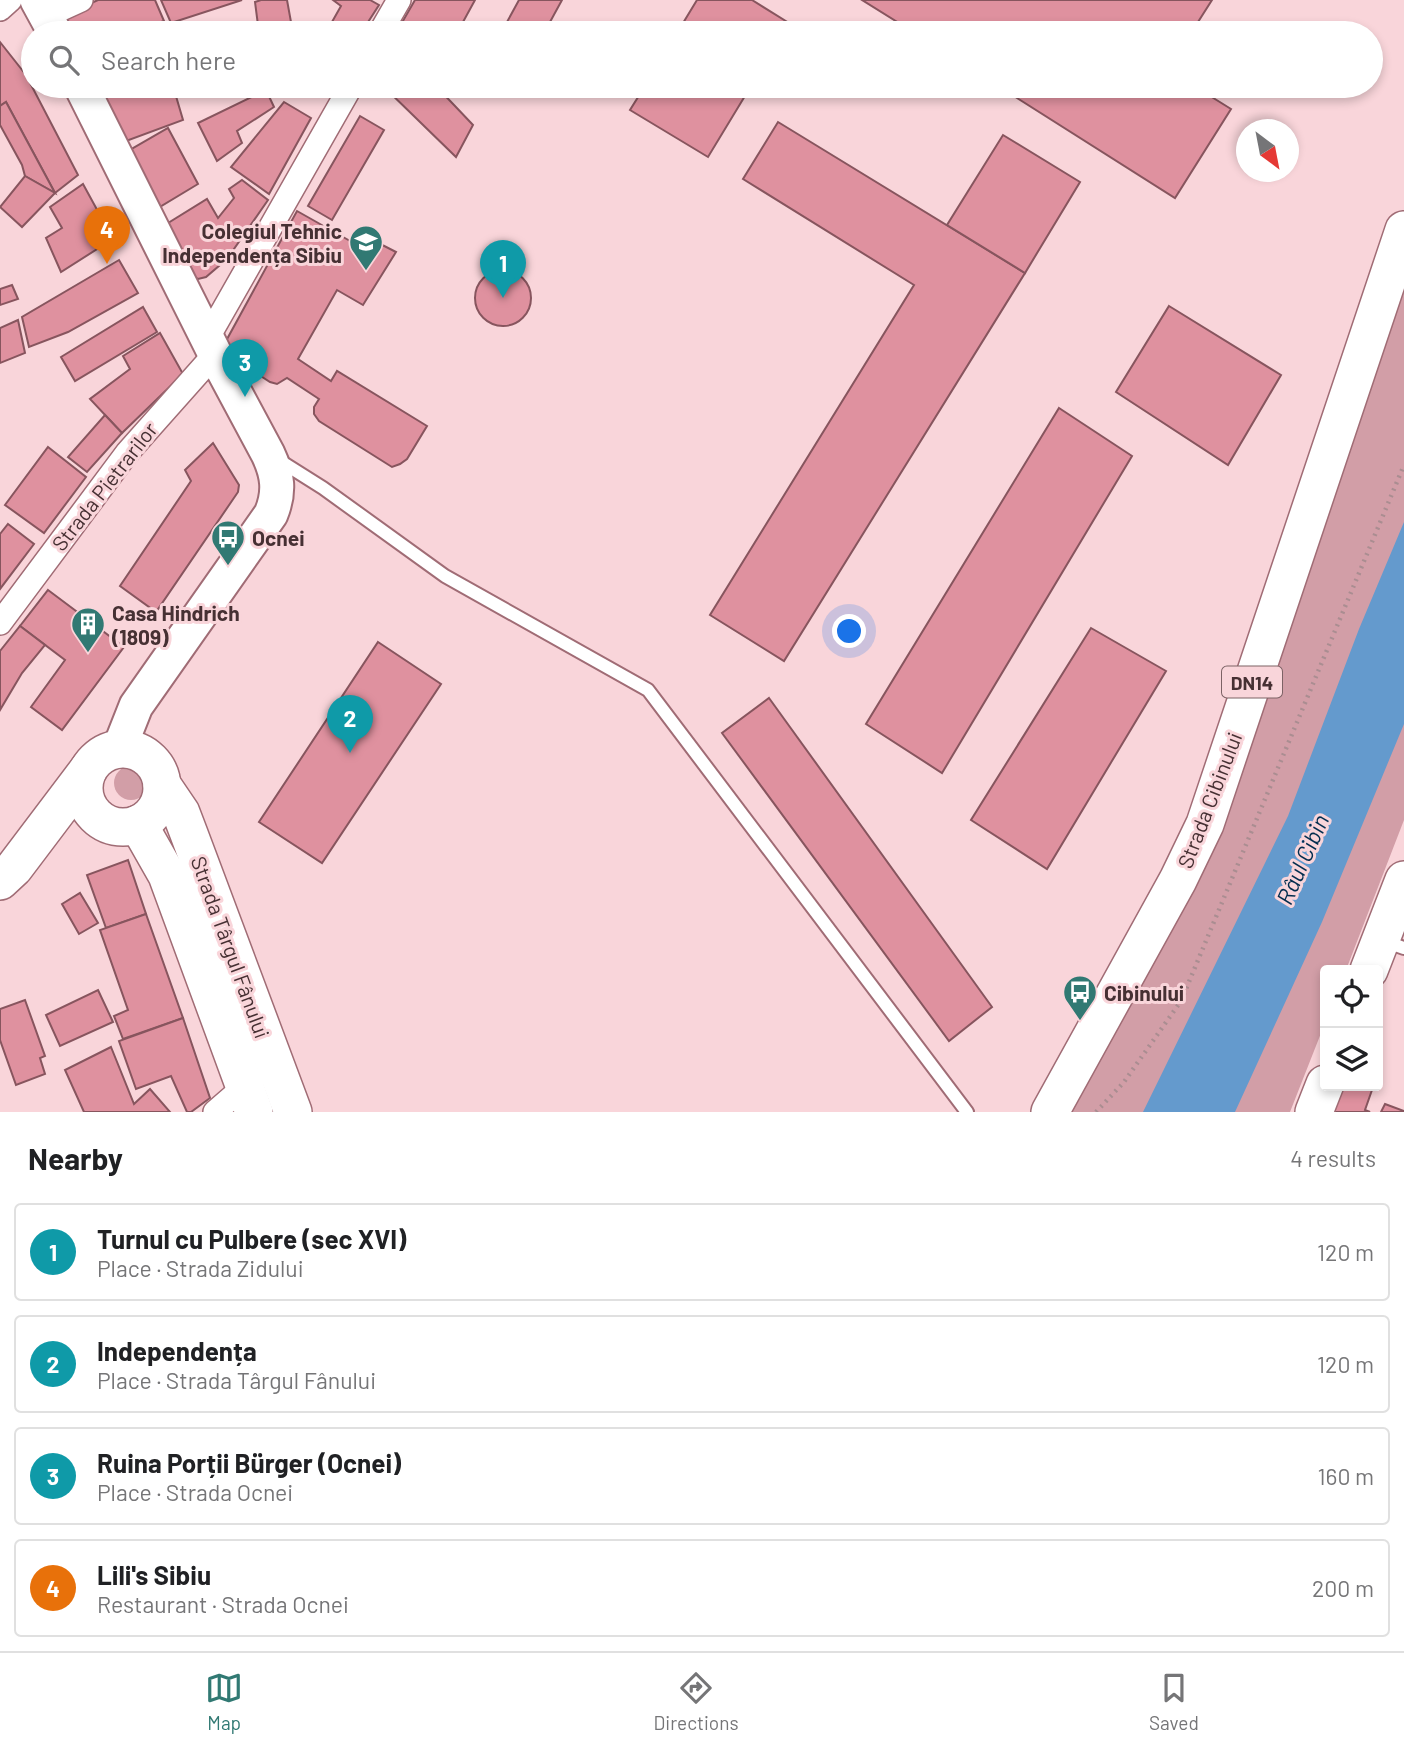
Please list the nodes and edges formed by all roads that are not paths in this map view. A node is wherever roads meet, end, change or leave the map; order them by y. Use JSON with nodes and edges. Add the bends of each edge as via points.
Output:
{"nodes":[{"id":1,"x":10,"y":0,"type":"edge"},
{"id":2,"x":81,"y":0,"type":"edge"},
{"id":3,"x":399,"y":0,"type":"edge"},
{"id":4,"x":0,"y":9,"type":"edge"},
{"id":5,"x":46,"y":17,"type":"edge"},
{"id":6,"x":387,"y":21,"type":"edge"},
{"id":7,"x":87,"y":98,"type":"edge"},
{"id":8,"x":345,"y":98,"type":"edge"},
{"id":9,"x":1404,"y":230,"type":"edge"},
{"id":10,"x":211,"y":346,"type":"junction"},
{"id":11,"x":268,"y":454,"type":"junction"},
{"id":12,"x":0,"y":623,"type":"edge"},
{"id":13,"x":119,"y":748,"type":"junction"},
{"id":14,"x":88,"y":770,"type":"junction"},
{"id":15,"x":162,"y":785,"type":"junction"},
{"id":16,"x":138,"y":824,"type":"junction"},
{"id":17,"x":1404,"y":880,"type":"edge"},
{"id":18,"x":0,"y":881,"type":"edge"},
{"id":19,"x":1384,"y":953,"type":"edge"},
{"id":20,"x":273,"y":1062,"type":"junction"},
{"id":21,"x":1322,"y":1091,"type":"edge"},
{"id":22,"x":248,"y":1100,"type":"edge"},
{"id":23,"x":215,"y":1112,"type":"edge"},
{"id":24,"x":293,"y":1112,"type":"edge"},
{"id":25,"x":967,"y":1112,"type":"edge"},
{"id":26,"x":1051,"y":1112,"type":"edge"},
{"id":27,"x":1314,"y":1112,"type":"edge"}],
"edges":[{"from":1,"to":4,"type":"street"},
{"from":2,"to":5,"type":"street"},
{"from":3,"to":6,"type":"street"},
{"from":7,"to":10,"type":"street"},
{"from":8,"to":10,"type":"street","name":"Strada Pietrarilor"},
{"from":9,"to":26,"type":"main road","name":"Strada Cibinului","number":"DN14","via":[[1205,824]]},
{"from":10,"to":11,"type":"street"},
{"from":10,"to":12,"type":"street","name":"Strada Pietrarilor"},
{"from":11,"to":13,"type":"street","via":[[278,489],[271,514],[136,706]]},
{"from":11,"to":25,"type":"lane","via":[[445,576],[648,690]]},
{"from":13,"to":14,"type":"main road","via":[[95,759]]},
{"from":13,"to":15,"type":"main road","via":[[144,754],[160,773]]},
{"from":14,"to":16,"type":"main road","via":[[83,790],[98,818],[117,827]]},
{"from":14,"to":18,"type":"main road"},
{"from":15,"to":16,"type":"main road","via":[[156,809]]},
{"from":15,"to":20,"type":"main road","name":"Strada Târgul Fânului","via":[[181,813]]},
{"from":16,"to":22,"type":"main road","name":"Strada Târgul Fânului","via":[[167,875]]},
{"from":17,"to":19,"type":"main road"},
{"from":20,"to":22,"type":"street"},
{"from":20,"to":24,"type":"main road","name":"Strada Târgul Fânului"},
{"from":21,"to":27,"type":"main road"},
{"from":22,"to":23,"type":"street"}]}
